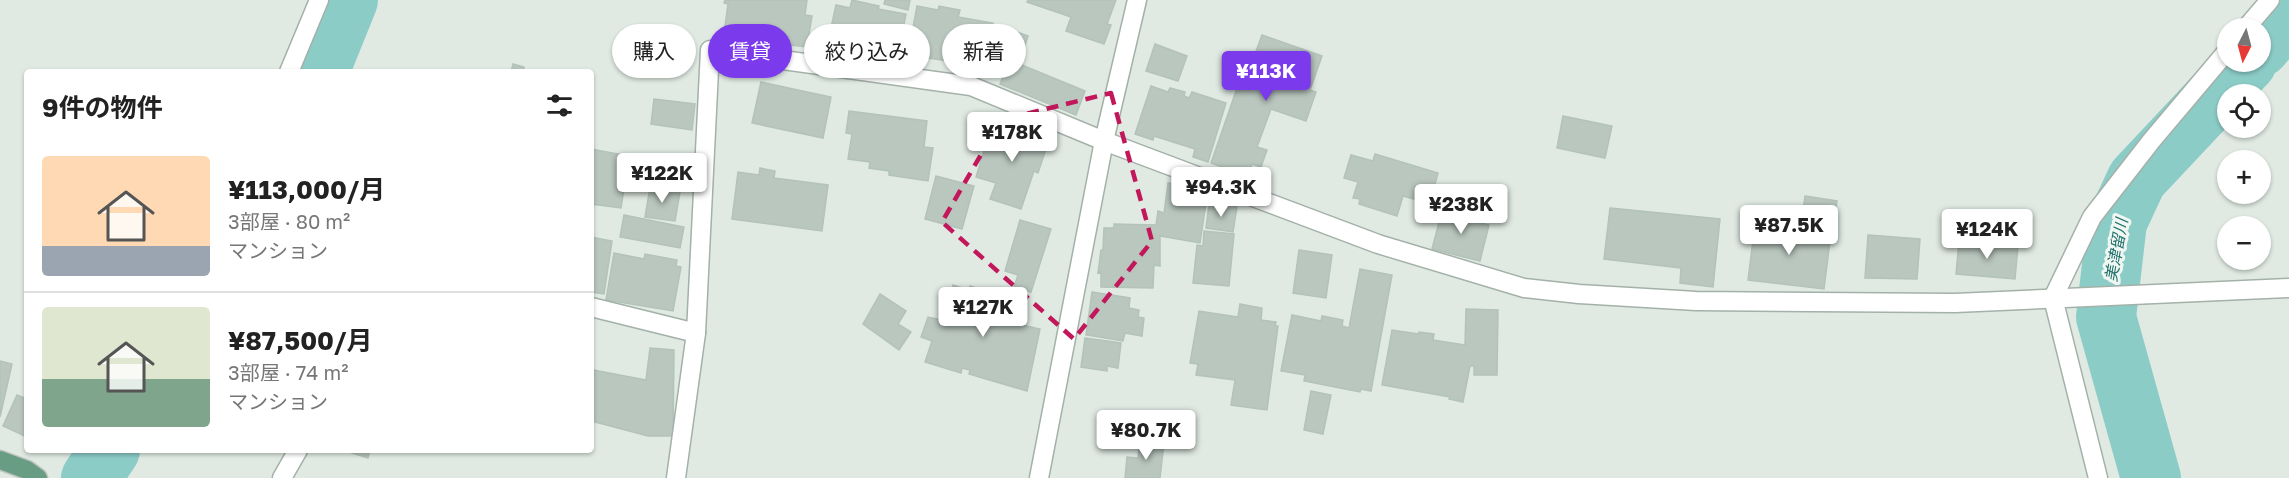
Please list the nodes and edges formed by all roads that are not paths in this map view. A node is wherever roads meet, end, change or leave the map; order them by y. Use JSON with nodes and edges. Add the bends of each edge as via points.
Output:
{"nodes":[{"id":1,"x":319,"y":0,"type":"edge"},
{"id":2,"x":1137,"y":0,"type":"edge"},
{"id":3,"x":2270,"y":0,"type":"edge"},
{"id":4,"x":2255,"y":18,"type":"edge"},
{"id":5,"x":2217,"y":63,"type":"edge"},
{"id":6,"x":290,"y":69,"type":"edge"},
{"id":7,"x":1104,"y":141,"type":"junction"},
{"id":8,"x":2289,"y":288,"type":"edge"},
{"id":9,"x":2062,"y":297,"type":"junction"},
{"id":10,"x":594,"y":308,"type":"edge"},
{"id":11,"x":696,"y":333,"type":"junction"},
{"id":12,"x":296,"y":453,"type":"edge"},
{"id":13,"x":0,"y":460,"type":"edge"},
{"id":14,"x":33,"y":474,"type":"edge"},
{"id":15,"x":282,"y":478,"type":"edge"},
{"id":16,"x":676,"y":478,"type":"edge"},
{"id":17,"x":1039,"y":478,"type":"edge"},
{"id":18,"x":2098,"y":478,"type":"edge"}],
"edges":[{"from":1,"to":6,"type":"street"},
{"from":2,"to":7,"type":"street"},
{"from":3,"to":4,"type":"street"},
{"from":5,"to":9,"type":"street","via":[[2092,217]]},
{"from":7,"to":9,"type":"street","via":[[1378,244],[1524,288],[1696,301],[1955,303]]},
{"from":7,"to":11,"type":"street","via":[[971,86],[710,50]]},
{"from":7,"to":17,"type":"street"},
{"from":8,"to":9,"type":"street"},
{"from":9,"to":18,"type":"street"},
{"from":10,"to":11,"type":"street"},
{"from":11,"to":16,"type":"street"},
{"from":12,"to":15,"type":"street"},
{"from":13,"to":14,"type":"main road"}]}
